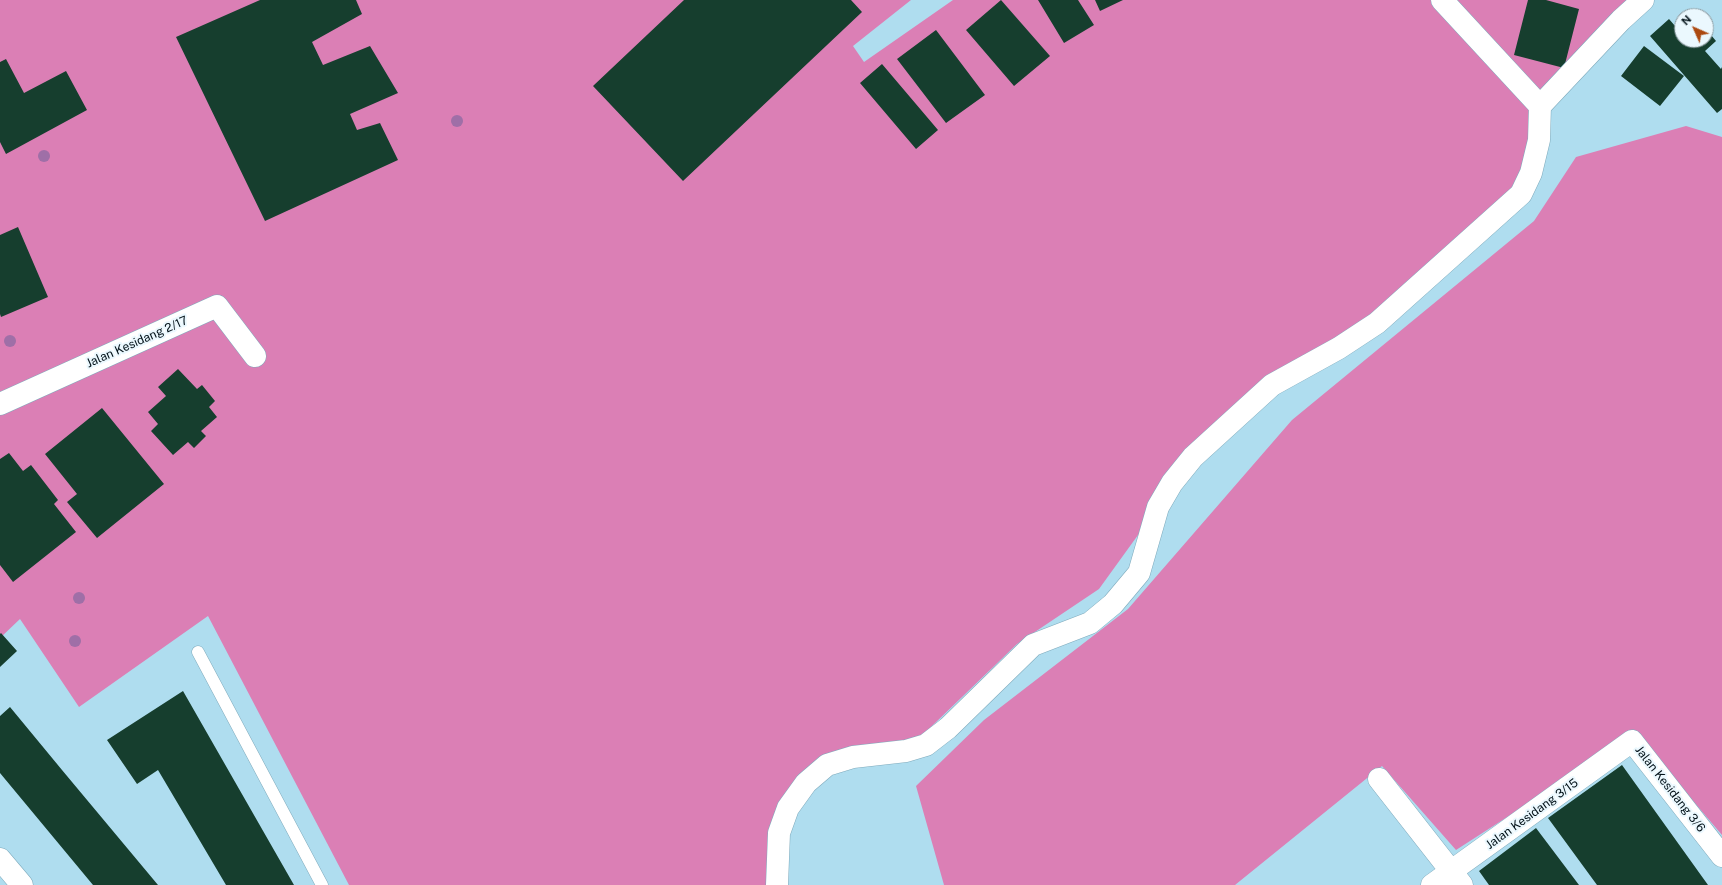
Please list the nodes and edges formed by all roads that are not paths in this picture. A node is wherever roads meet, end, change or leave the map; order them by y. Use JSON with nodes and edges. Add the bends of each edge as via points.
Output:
{"nodes":[{"id":1,"x":1442,"y":0,"type":"edge"},
{"id":2,"x":1643,"y":0,"type":"edge"},
{"id":3,"x":1540,"y":106,"type":"junction"},
{"id":4,"x":255,"y":356,"type":"dead end"},
{"id":5,"x":0,"y":404,"type":"edge"},
{"id":6,"x":198,"y":652,"type":"dead end"},
{"id":7,"x":1632,"y":742,"type":"joint"},
{"id":8,"x":1379,"y":779,"type":"dead end"},
{"id":9,"x":1722,"y":856,"type":"edge"},
{"id":10,"x":0,"y":859,"type":"edge"},
{"id":11,"x":1457,"y":878,"type":"edge"},
{"id":12,"x":22,"y":885,"type":"edge"},
{"id":13,"x":322,"y":885,"type":"edge"},
{"id":14,"x":777,"y":885,"type":"edge"},
{"id":15,"x":1432,"y":885,"type":"edge"}],
"edges":[{"from":1,"to":3,"type":"street"},
{"from":2,"to":3,"type":"street"},
{"from":3,"to":14,"type":"street","via":[[1539,140],[1531,173],[1521,194],[1377,323],[1339,348],[1272,385],[1193,457],[1172,483],[1158,507],[1139,574],[1113,604],[1090,623],[1033,645],[948,728],[926,745],[906,751],[853,757],[827,765],[806,783],[788,808],[779,833]]},
{"from":4,"to":5,"type":"street","name":"Jalan Kesidang 2/17","via":[[217,306]]},
{"from":6,"to":13,"type":"lane"},
{"from":7,"to":9,"type":"street","name":"Jalan Kesidang 3/6"},
{"from":7,"to":11,"type":"street","name":"Jalan Kesidang 3/15"},
{"from":8,"to":11,"type":"street"},
{"from":10,"to":12,"type":"street"},
{"from":11,"to":15,"type":"street","name":"Jalan Kesidang 3/15"}]}
